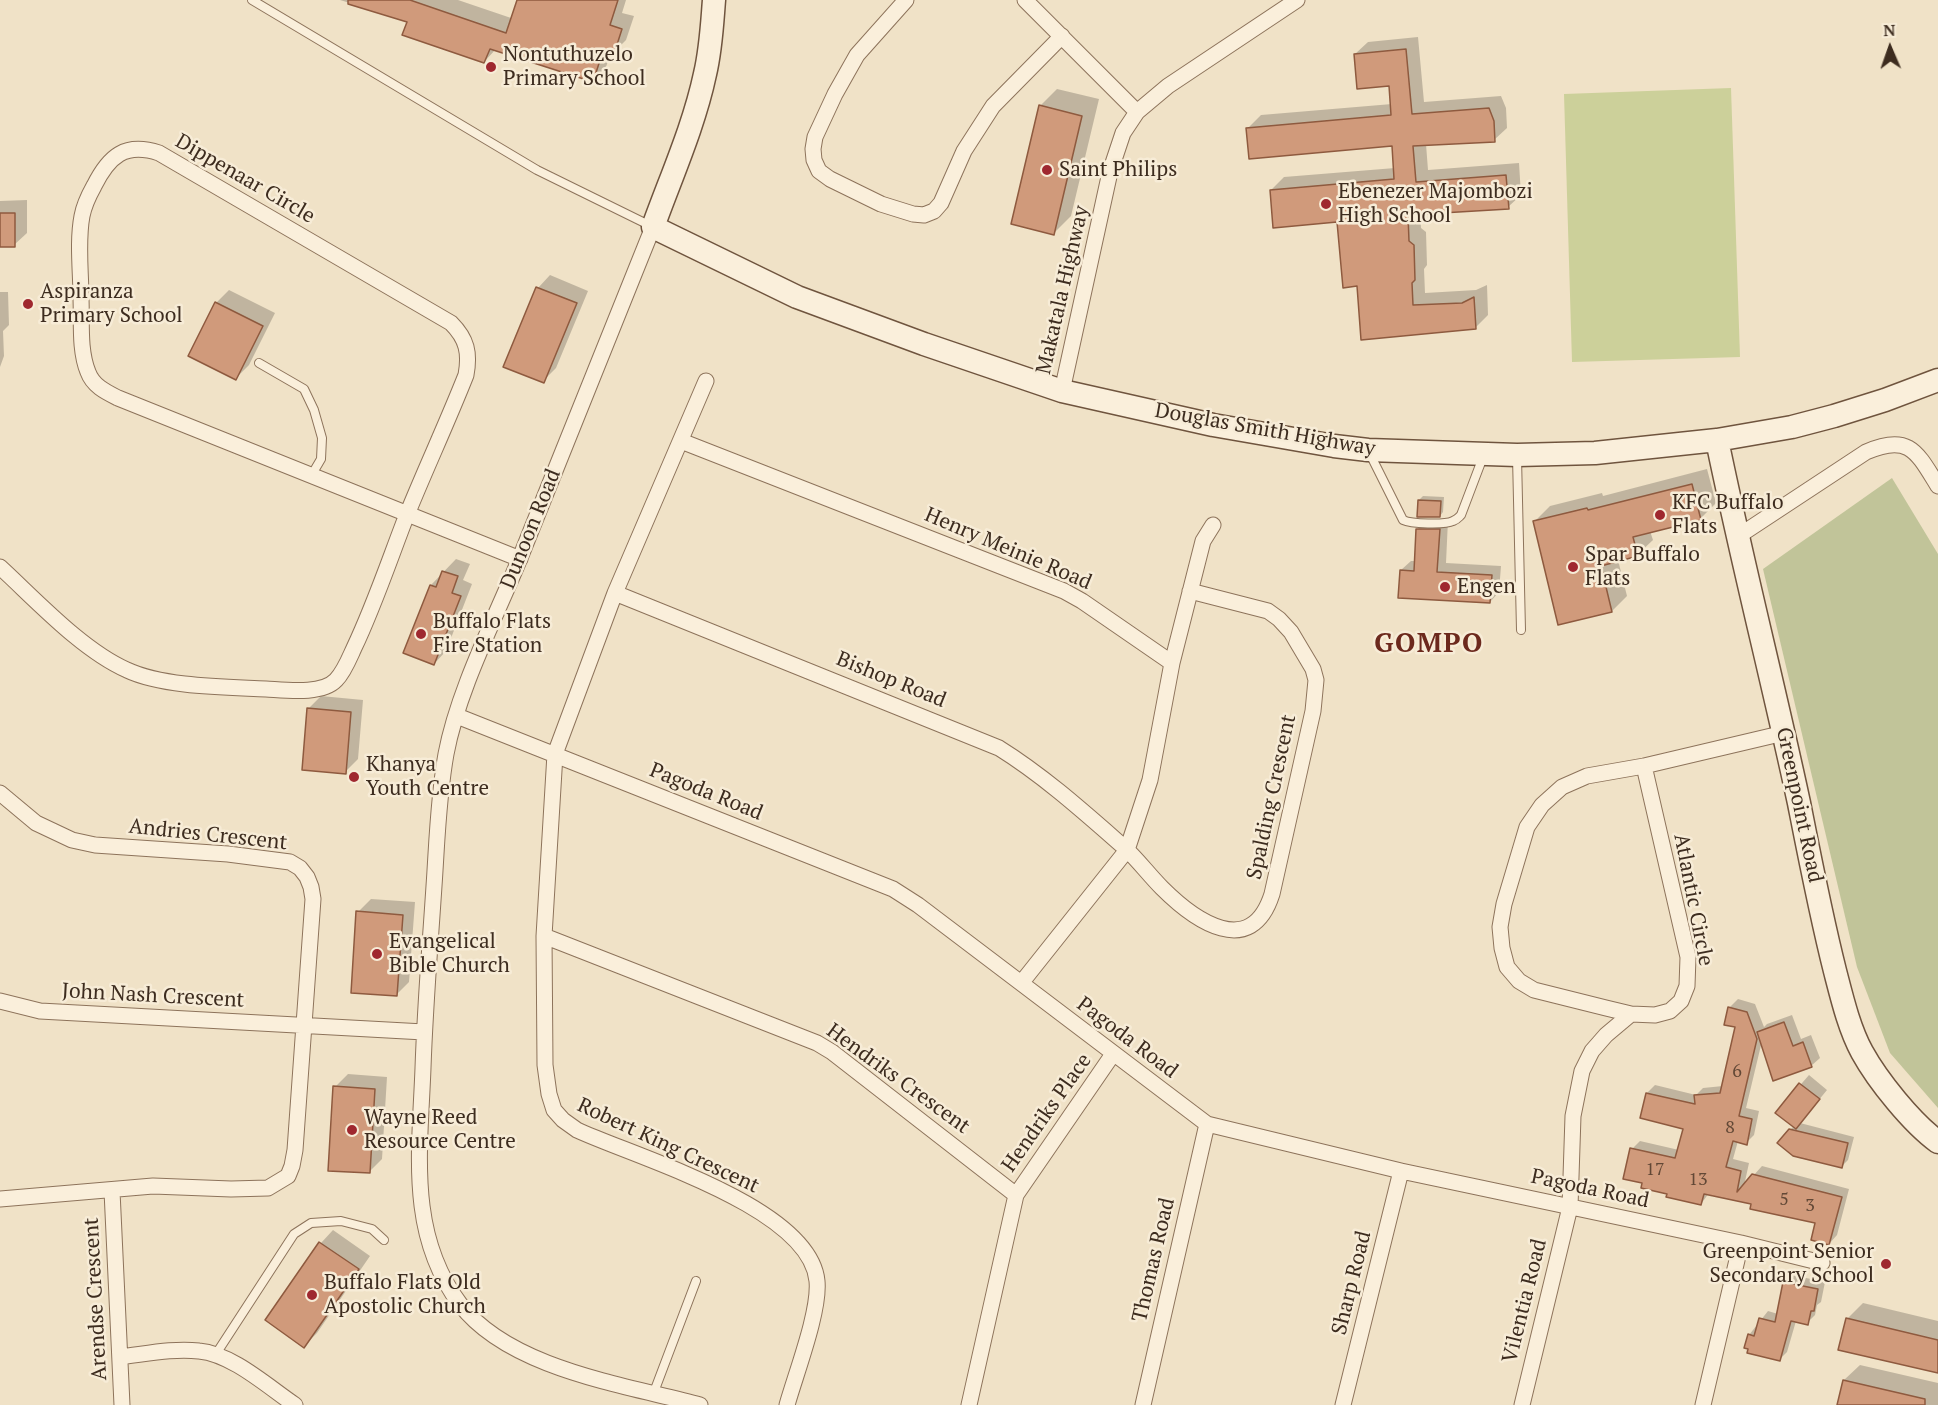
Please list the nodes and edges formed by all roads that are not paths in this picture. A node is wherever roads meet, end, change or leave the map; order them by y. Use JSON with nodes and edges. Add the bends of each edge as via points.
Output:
{"nodes":[{"id":1,"x":252,"y":0,"type":"edge"},
{"id":2,"x":714,"y":0,"type":"edge"},
{"id":3,"x":906,"y":0,"type":"edge"},
{"id":4,"x":1025,"y":0,"type":"edge"},
{"id":5,"x":1297,"y":0,"type":"edge"},
{"id":6,"x":1062,"y":36,"type":"junction"},
{"id":7,"x":1137,"y":112,"type":"junction"},
{"id":8,"x":653,"y":227,"type":"junction"},
{"id":9,"x":259,"y":363,"type":"dead end"},
{"id":10,"x":1938,"y":380,"type":"edge"},
{"id":11,"x":706,"y":381,"type":"dead end"},
{"id":12,"x":1062,"y":391,"type":"junction"},
{"id":13,"x":1717,"y":440,"type":"junction"},
{"id":14,"x":681,"y":441,"type":"junction"},
{"id":15,"x":1368,"y":450,"type":"junction"},
{"id":16,"x":1484,"y":455,"type":"junction"},
{"id":17,"x":1517,"y":455,"type":"junction"},
{"id":18,"x":311,"y":476,"type":"junction"},
{"id":19,"x":1938,"y":486,"type":"edge"},
{"id":20,"x":407,"y":515,"type":"junction"},
{"id":21,"x":1213,"y":525,"type":"dead end"},
{"id":22,"x":1737,"y":537,"type":"junction"},
{"id":23,"x":520,"y":559,"type":"junction"},
{"id":24,"x":0,"y":567,"type":"edge"},
{"id":25,"x":1190,"y":591,"type":"junction"},
{"id":26,"x":615,"y":592,"type":"junction"},
{"id":27,"x":1521,"y":630,"type":"dead end"},
{"id":28,"x":1172,"y":663,"type":"junction"},
{"id":29,"x":457,"y":716,"type":"junction"},
{"id":30,"x":1784,"y":733,"type":"junction"},
{"id":31,"x":555,"y":754,"type":"junction"},
{"id":32,"x":1644,"y":766,"type":"junction"},
{"id":33,"x":0,"y":793,"type":"edge"},
{"id":34,"x":1127,"y":850,"type":"junction"},
{"id":35,"x":544,"y":936,"type":"junction"},
{"id":36,"x":1022,"y":982,"type":"junction"},
{"id":37,"x":0,"y":1001,"type":"edge"},
{"id":38,"x":1632,"y":1014,"type":"junction"},
{"id":39,"x":305,"y":1026,"type":"junction"},
{"id":40,"x":424,"y":1032,"type":"junction"},
{"id":41,"x":1113,"y":1054,"type":"junction"},
{"id":42,"x":1207,"y":1125,"type":"junction"},
{"id":43,"x":1938,"y":1142,"type":"edge"},
{"id":44,"x":1401,"y":1171,"type":"junction"},
{"id":45,"x":112,"y":1191,"type":"junction"},
{"id":46,"x":1016,"y":1195,"type":"junction"},
{"id":47,"x":0,"y":1199,"type":"edge"},
{"id":48,"x":1570,"y":1207,"type":"junction"},
{"id":49,"x":384,"y":1240,"type":"dead end"},
{"id":50,"x":1741,"y":1243,"type":"junction"},
{"id":51,"x":1822,"y":1263,"type":"dead end"},
{"id":52,"x":696,"y":1281,"type":"dead end"},
{"id":53,"x":216,"y":1354,"type":"junction"},
{"id":54,"x":120,"y":1357,"type":"junction"},
{"id":55,"x":654,"y":1392,"type":"junction"},
{"id":56,"x":122,"y":1405,"type":"edge"},
{"id":57,"x":295,"y":1405,"type":"edge"},
{"id":58,"x":700,"y":1405,"type":"edge"},
{"id":59,"x":787,"y":1405,"type":"edge"},
{"id":60,"x":969,"y":1405,"type":"edge"},
{"id":61,"x":1143,"y":1405,"type":"edge"},
{"id":62,"x":1343,"y":1405,"type":"edge"},
{"id":63,"x":1522,"y":1405,"type":"edge"},
{"id":64,"x":1703,"y":1405,"type":"edge"}],
"edges":[{"from":1,"to":8,"type":"lane","via":[[537,170]]},
{"from":2,"to":8,"type":"street","name":"Dunoon Road","via":[[705,75]]},
{"from":3,"to":6,"type":"street","via":[[857,55],[835,94],[813,149],[819,171],[830,179],[881,204],[913,214],[924,215],[941,203],[964,151],[987,113]]},
{"from":4,"to":6,"type":"street"},
{"from":5,"to":7,"type":"street","name":"Makatala Highway","via":[[1168,86]]},
{"from":6,"to":7,"type":"street"},
{"from":7,"to":12,"type":"street","name":"Makatala Highway","via":[[1123,133],[1110,172]]},
{"from":8,"to":12,"type":"street","name":"Douglas Smith Highway","via":[[797,297]]},
{"from":8,"to":23,"type":"street","name":"Dunoon Road"},
{"from":9,"to":18,"type":"lane","via":[[304,388],[322,438],[321,459]]},
{"from":10,"to":13,"type":"street","name":"Douglas Smith Highway","via":[[1824,419]]},
{"from":11,"to":14,"type":"street"},
{"from":12,"to":15,"type":"street","name":"Douglas Smith Highway","via":[[1213,424]]},
{"from":13,"to":17,"type":"street","name":"Douglas Smith Highway","via":[[1595,453]]},
{"from":13,"to":22,"type":"street","name":"Greenpoint Road"},
{"from":14,"to":26,"type":"street"},
{"from":14,"to":28,"type":"street","name":"Henry Meinie Road","via":[[1064,591]]},
{"from":15,"to":16,"type":"street","name":"Douglas Smith Highway"},
{"from":15,"to":16,"type":"lane","via":[[1403,520],[1415,523],[1457,520]]},
{"from":16,"to":17,"type":"street","name":"Douglas Smith Highway"},
{"from":17,"to":27,"type":"lane"},
{"from":18,"to":20,"type":"street","name":"Dippenaar Circle"},
{"from":18,"to":20,"type":"street","name":"Dippenaar Circle","via":[[118,398],[94,383],[84,358],[80,234],[88,197],[112,158],[137,148],[159,153],[451,323],[460,332],[467,344],[466,375]]},
{"from":19,"to":22,"type":"street","via":[[1918,454],[1907,446],[1881,445]]},
{"from":20,"to":23,"type":"street","name":"Dippenaar Circle"},
{"from":20,"to":24,"type":"street","via":[[344,670],[330,686],[317,689],[206,686],[127,671],[81,640]]},
{"from":21,"to":25,"type":"street","via":[[1203,541]]},
{"from":22,"to":30,"type":"street","name":"Greenpoint Road"},
{"from":23,"to":29,"type":"street","name":"Dunoon Road"},
{"from":25,"to":28,"type":"street"},
{"from":25,"to":34,"type":"street","name":"Spalding Crescent","via":[[1268,611],[1291,632],[1316,680],[1313,711],[1268,909],[1247,929],[1232,930],[1206,923],[1164,890]]},
{"from":26,"to":31,"type":"street"},
{"from":26,"to":34,"type":"street","name":"Bishop Road","via":[[999,748],[1022,762]]},
{"from":28,"to":34,"type":"street","via":[[1150,780]]},
{"from":29,"to":31,"type":"street","name":"Pagoda Road"},
{"from":29,"to":40,"type":"street","name":"Dunoon Road","via":[[442,778]]},
{"from":30,"to":32,"type":"street","name":"Atlantic Circle"},
{"from":30,"to":43,"type":"street","name":"Greenpoint Road","via":[[1830,952],[1849,1022],[1879,1078]]},
{"from":31,"to":35,"type":"street","name":"Robert King Crescent"},
{"from":31,"to":36,"type":"street","name":"Pagoda Road","via":[[893,889]]},
{"from":32,"to":38,"type":"street","name":"Atlantic Circle","via":[[1688,957],[1688,972],[1681,1001],[1670,1011]]},
{"from":32,"to":38,"type":"street","name":"Atlantic Circle","via":[[1587,776],[1562,788],[1542,805],[1527,827],[1500,927],[1507,967],[1519,981],[1534,990]]},
{"from":33,"to":39,"type":"street","name":"Andries Crescent","via":[[36,823],[72,840],[279,860],[300,868],[313,899]]},
{"from":34,"to":36,"type":"street"},
{"from":35,"to":46,"type":"street","name":"Hendriks Crescent","via":[[817,1043]]},
{"from":35,"to":59,"type":"street","name":"Robert King Crescent","via":[[545,1065],[554,1110],[577,1130],[718,1188],[766,1217],[804,1248],[813,1264],[818,1280],[817,1298]]},
{"from":36,"to":41,"type":"street","name":"Pagoda Road"},
{"from":37,"to":39,"type":"street","name":"John Nash Crescent","via":[[40,1011]]},
{"from":38,"to":48,"type":"street","name":"Vilentia Road","via":[[1606,1035],[1582,1071],[1573,1116]]},
{"from":39,"to":40,"type":"street","name":"John Nash Crescent"},
{"from":39,"to":45,"type":"street","via":[[295,1150],[288,1176],[268,1188],[153,1186]]},
{"from":40,"to":55,"type":"street","name":"Dunoon Road","via":[[419,1191],[422,1219],[442,1276],[460,1305],[485,1330],[534,1358]]},
{"from":41,"to":42,"type":"street","name":"Pagoda Road"},
{"from":41,"to":46,"type":"street","name":"Hendriks Place"},
{"from":42,"to":44,"type":"street","name":"Pagoda Road"},
{"from":42,"to":61,"type":"street","name":"Thomas Road"},
{"from":44,"to":48,"type":"street","name":"Pagoda Road"},
{"from":44,"to":62,"type":"street","name":"Sharp Road"},
{"from":45,"to":47,"type":"street"},
{"from":45,"to":54,"type":"street","name":"Arendse Crescent"},
{"from":46,"to":60,"type":"street"},
{"from":48,"to":50,"type":"street","name":"Pagoda Road"},
{"from":48,"to":63,"type":"street","name":"Vilentia Road"},
{"from":49,"to":53,"type":"lane","via":[[372,1229],[342,1221],[311,1222],[294,1234]]},
{"from":50,"to":51,"type":"street","name":"Pagoda Road"},
{"from":50,"to":64,"type":"street"},
{"from":52,"to":55,"type":"lane"},
{"from":53,"to":54,"type":"street","via":[[181,1350]]},
{"from":53,"to":57,"type":"street"},
{"from":54,"to":56,"type":"street","name":"Arendse Crescent"},
{"from":55,"to":58,"type":"street","name":"Dunoon Road"}]}
